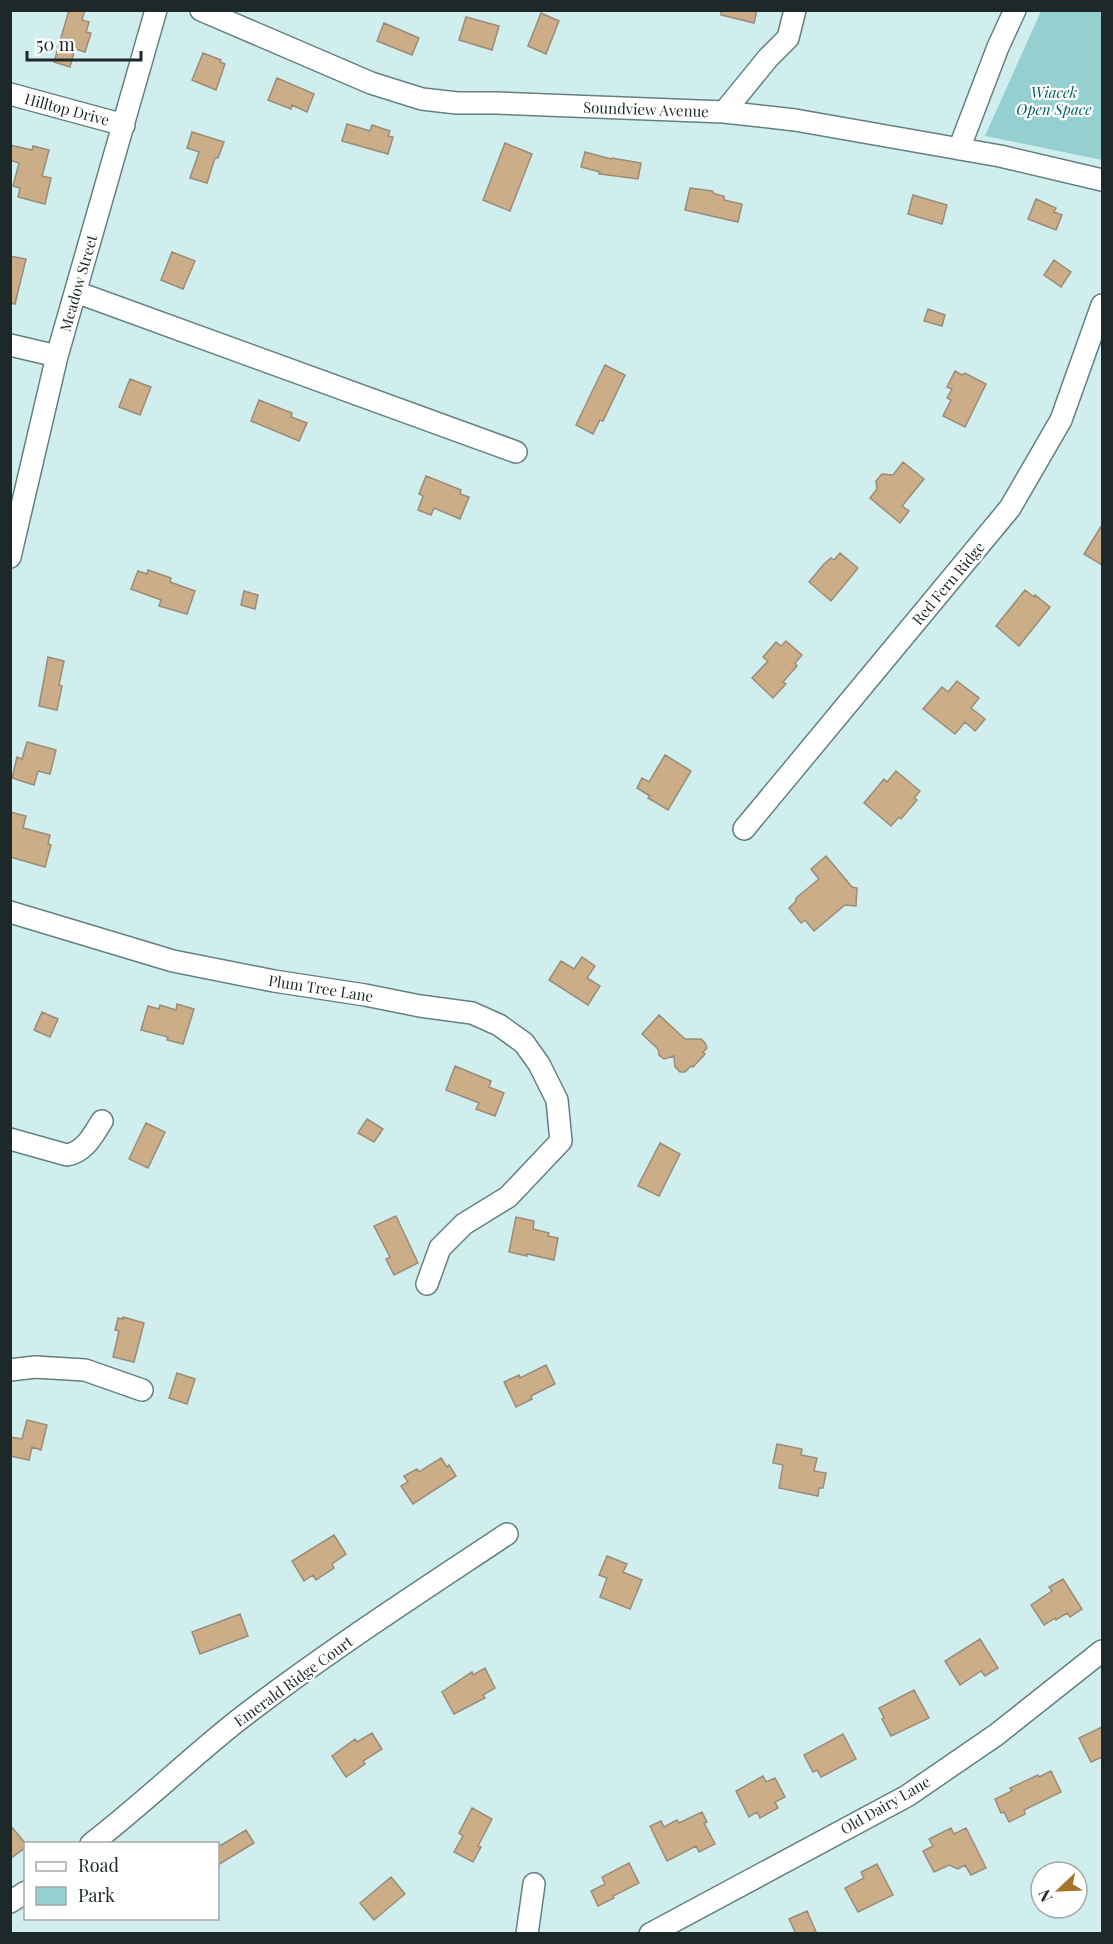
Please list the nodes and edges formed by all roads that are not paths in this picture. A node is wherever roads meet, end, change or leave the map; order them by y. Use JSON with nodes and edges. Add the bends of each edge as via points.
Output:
{"nodes":[{"id":1,"x":156,"y":10,"type":"edge"},
{"id":2,"x":201,"y":10,"type":"edge"},
{"id":3,"x":795,"y":10,"type":"edge"},
{"id":4,"x":1015,"y":10,"type":"edge"},
{"id":5,"x":10,"y":94,"type":"edge"},
{"id":6,"x":724,"y":112,"type":"junction"},
{"id":7,"x":124,"y":125,"type":"junction"},
{"id":8,"x":959,"y":149,"type":"junction"},
{"id":9,"x":1102,"y":180,"type":"edge"},
{"id":10,"x":76,"y":292,"type":"junction"},
{"id":11,"x":1102,"y":305,"type":"edge"},
{"id":12,"x":10,"y":345,"type":"edge"},
{"id":13,"x":57,"y":356,"type":"junction"},
{"id":14,"x":516,"y":452,"type":"dead end"},
{"id":15,"x":10,"y":557,"type":"edge"},
{"id":16,"x":744,"y":829,"type":"dead end"},
{"id":17,"x":10,"y":912,"type":"edge"},
{"id":18,"x":102,"y":1121,"type":"dead end"},
{"id":19,"x":10,"y":1139,"type":"edge"},
{"id":20,"x":427,"y":1284,"type":"dead end"},
{"id":21,"x":10,"y":1370,"type":"edge"},
{"id":22,"x":142,"y":1390,"type":"dead end"},
{"id":23,"x":507,"y":1534,"type":"dead end"},
{"id":24,"x":1102,"y":1650,"type":"edge"},
{"id":25,"x":94,"y":1842,"type":"edge"},
{"id":26,"x":534,"y":1884,"type":"dead end"},
{"id":27,"x":24,"y":1893,"type":"edge"},
{"id":28,"x":10,"y":1902,"type":"edge"},
{"id":29,"x":527,"y":1934,"type":"edge"},
{"id":30,"x":650,"y":1934,"type":"edge"}],
"edges":[{"from":1,"to":7,"type":"street","name":"Meadow Street"},
{"from":2,"to":6,"type":"street","name":"Soundview Avenue","via":[[371,83],[422,99]]},
{"from":3,"to":6,"type":"street","via":[[788,38]]},
{"from":4,"to":8,"type":"street"},
{"from":5,"to":7,"type":"street","name":"Hilltop Drive"},
{"from":6,"to":8,"type":"street","name":"Soundview Avenue","via":[[795,120]]},
{"from":7,"to":10,"type":"street","name":"Meadow Street"},
{"from":8,"to":9,"type":"street","name":"Soundview Avenue"},
{"from":10,"to":13,"type":"street","name":"Meadow Street"},
{"from":10,"to":14,"type":"street"},
{"from":11,"to":16,"type":"street","name":"Red Fern Ridge","via":[[1061,420],[1010,508]]},
{"from":12,"to":13,"type":"street"},
{"from":13,"to":15,"type":"street","name":"Meadow Street"},
{"from":17,"to":20,"type":"street","name":"Plum Tree Lane","via":[[173,961],[472,1013],[499,1025],[524,1043],[557,1100],[561,1141],[508,1197],[464,1224],[440,1248]]},
{"from":18,"to":19,"type":"street","via":[[75,1154]]},
{"from":21,"to":22,"type":"street","via":[[84,1370]]},
{"from":23,"to":25,"type":"street","name":"Emerald Ridge Court","via":[[366,1627],[240,1719]]},
{"from":24,"to":30,"type":"street","name":"Old Dairy Lane","via":[[996,1735],[907,1796]]},
{"from":26,"to":29,"type":"street"},
{"from":27,"to":28,"type":"street"}]}
